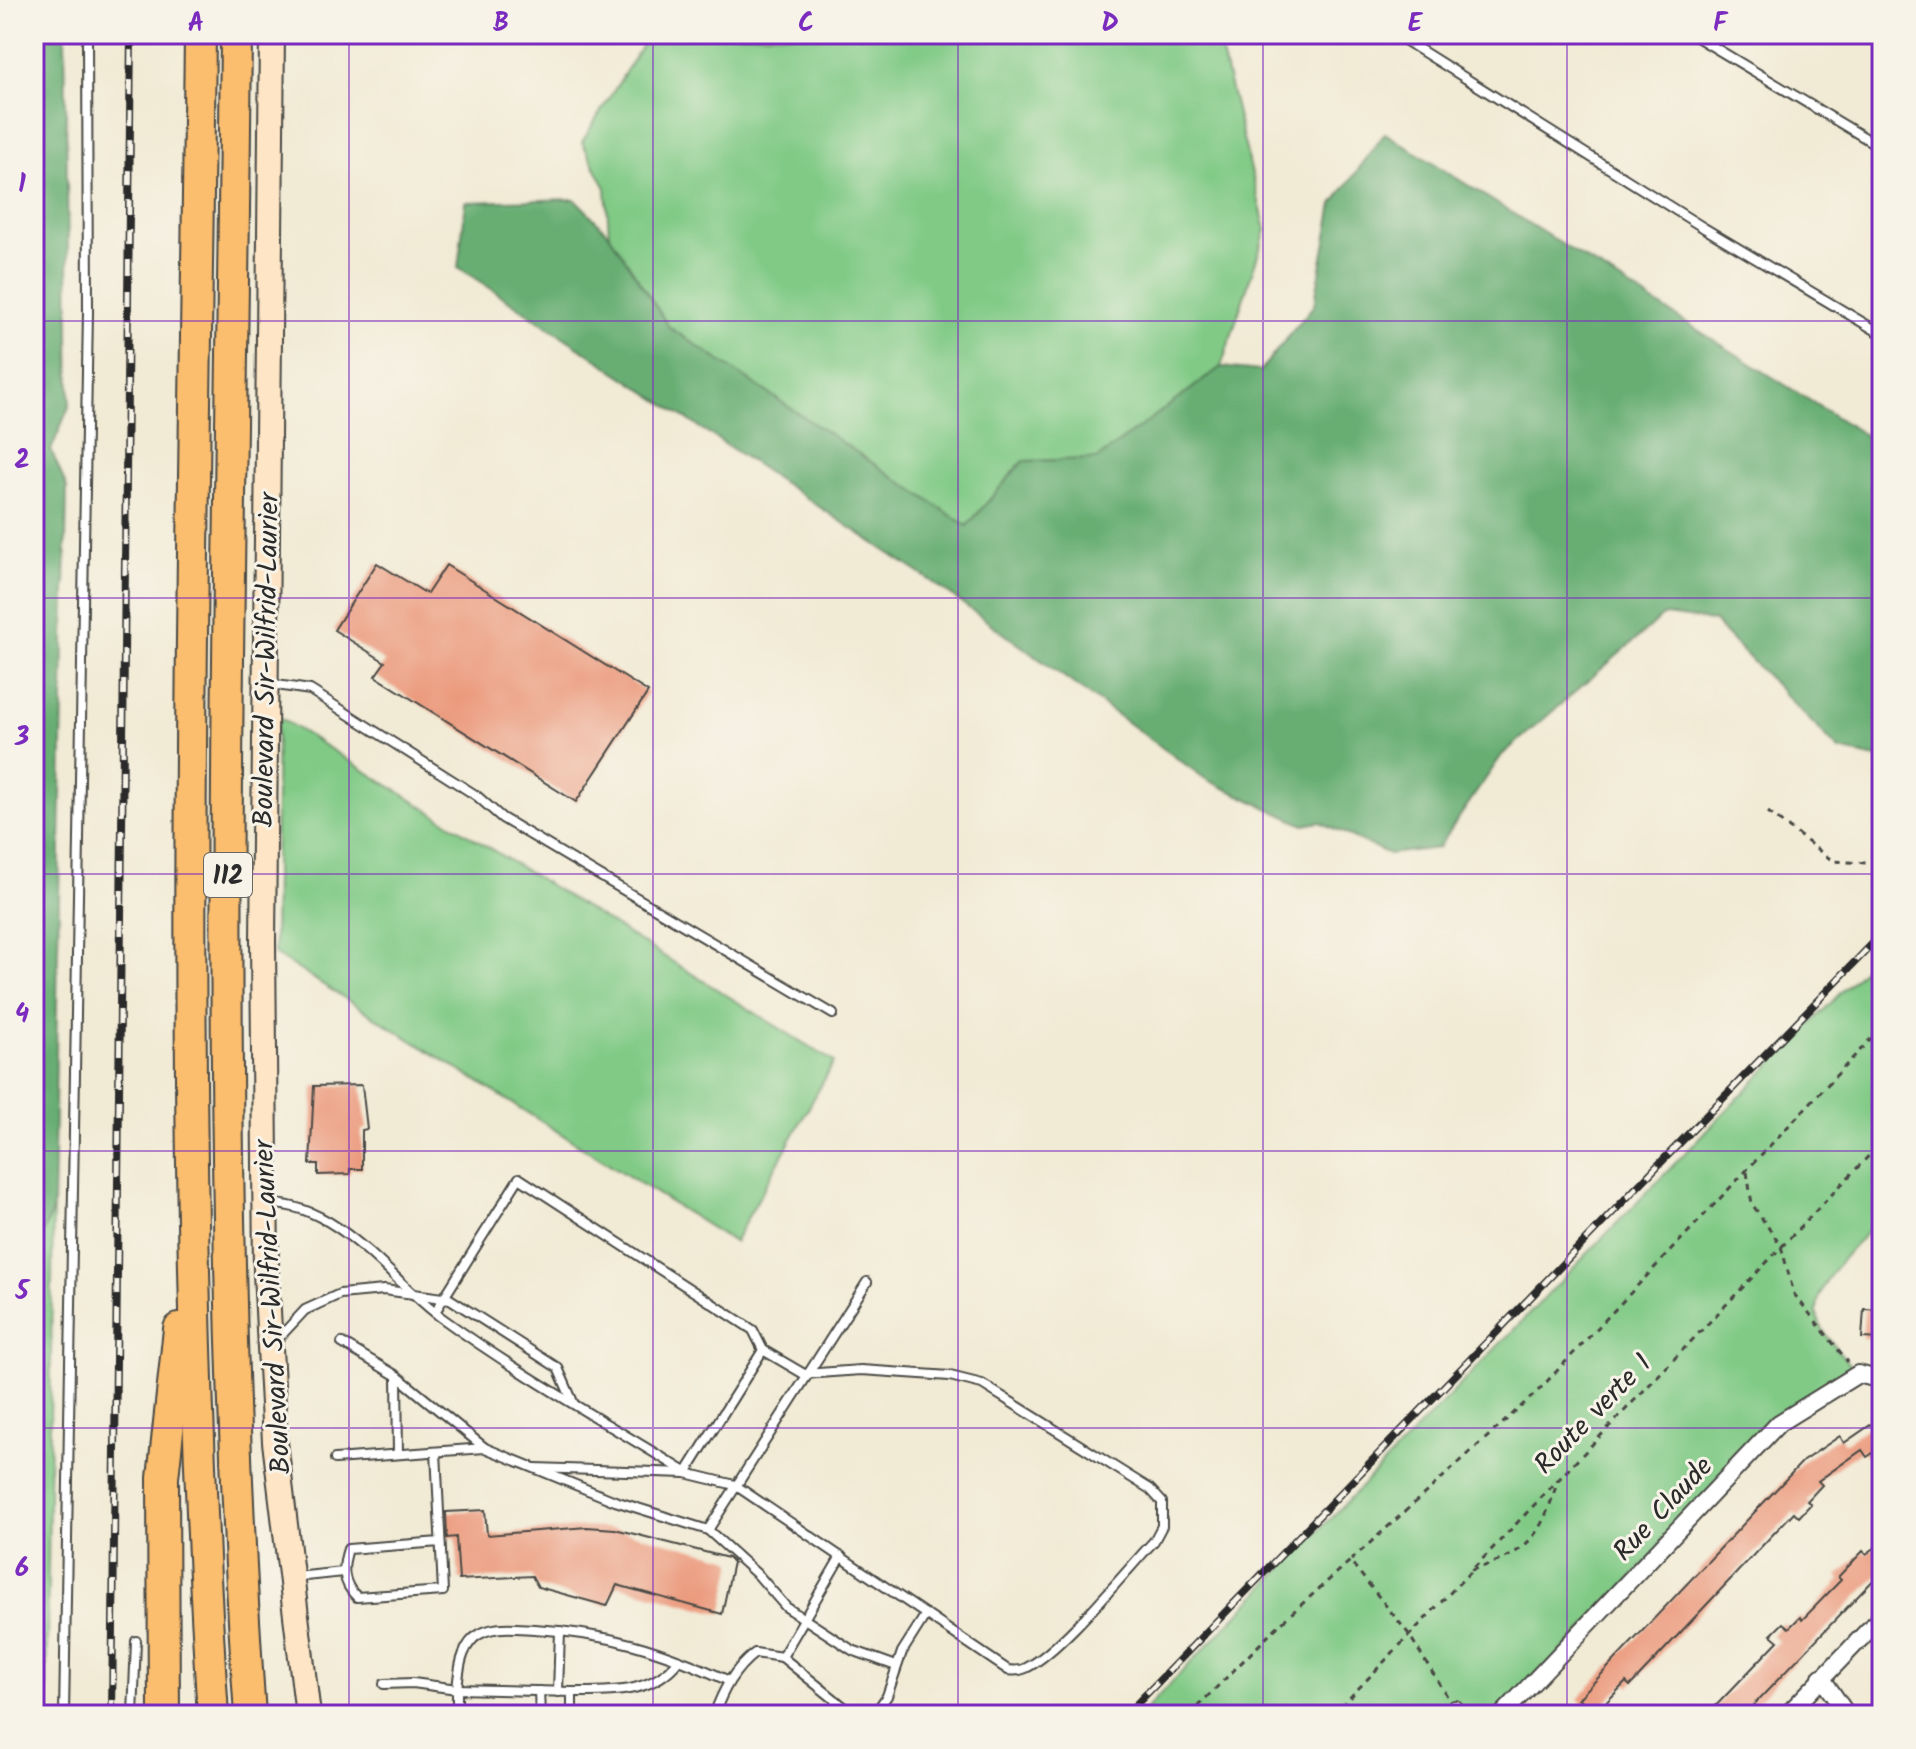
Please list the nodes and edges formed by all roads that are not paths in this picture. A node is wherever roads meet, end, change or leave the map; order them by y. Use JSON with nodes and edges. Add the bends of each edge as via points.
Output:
{"nodes":[{"id":1,"x":87,"y":34,"type":"edge"},
{"id":2,"x":200,"y":34,"type":"edge"},
{"id":3,"x":236,"y":34,"type":"edge"},
{"id":4,"x":272,"y":34,"type":"edge"},
{"id":5,"x":1395,"y":34,"type":"edge"},
{"id":6,"x":1692,"y":34,"type":"edge"},
{"id":7,"x":1882,"y":148,"type":"edge"},
{"id":8,"x":1882,"y":334,"type":"edge"},
{"id":9,"x":265,"y":684,"type":"junction"},
{"id":10,"x":833,"y":1014,"type":"dead end"},
{"id":11,"x":264,"y":1204,"type":"junction"},
{"id":12,"x":191,"y":1212,"type":"junction"},
{"id":13,"x":867,"y":1282,"type":"dead end"},
{"id":14,"x":417,"y":1297,"type":"junction"},
{"id":15,"x":443,"y":1299,"type":"junction"},
{"id":16,"x":435,"y":1312,"type":"junction"},
{"id":17,"x":342,"y":1343,"type":"dead end"},
{"id":18,"x":763,"y":1350,"type":"junction"},
{"id":19,"x":268,"y":1351,"type":"junction"},
{"id":20,"x":804,"y":1374,"type":"junction"},
{"id":21,"x":397,"y":1376,"type":"junction"},
{"id":22,"x":1882,"y":1380,"type":"edge"},
{"id":23,"x":574,"y":1403,"type":"junction"},
{"id":24,"x":485,"y":1448,"type":"junction"},
{"id":25,"x":436,"y":1452,"type":"junction"},
{"id":26,"x":398,"y":1454,"type":"junction"},
{"id":27,"x":335,"y":1459,"type":"dead end"},
{"id":28,"x":535,"y":1468,"type":"junction"},
{"id":29,"x":686,"y":1473,"type":"junction"},
{"id":30,"x":735,"y":1485,"type":"junction"},
{"id":31,"x":708,"y":1530,"type":"junction"},
{"id":32,"x":440,"y":1542,"type":"junction"},
{"id":33,"x":841,"y":1556,"type":"junction"},
{"id":34,"x":343,"y":1572,"type":"junction"},
{"id":35,"x":291,"y":1578,"type":"junction"},
{"id":36,"x":926,"y":1614,"type":"junction"},
{"id":37,"x":1882,"y":1616,"type":"edge"},
{"id":38,"x":804,"y":1620,"type":"junction"},
{"id":39,"x":560,"y":1631,"type":"junction"},
{"id":40,"x":136,"y":1641,"type":"dead end"},
{"id":41,"x":782,"y":1657,"type":"junction"},
{"id":42,"x":679,"y":1660,"type":"junction"},
{"id":43,"x":896,"y":1666,"type":"junction"},
{"id":44,"x":1821,"y":1677,"type":"junction"},
{"id":45,"x":729,"y":1681,"type":"junction"},
{"id":46,"x":384,"y":1684,"type":"dead end"},
{"id":47,"x":457,"y":1689,"type":"junction"},
{"id":48,"x":539,"y":1691,"type":"junction"},
{"id":49,"x":558,"y":1692,"type":"junction"},
{"id":50,"x":572,"y":1692,"type":"junction"},
{"id":51,"x":64,"y":1715,"type":"edge"},
{"id":52,"x":133,"y":1715,"type":"edge"},
{"id":53,"x":164,"y":1715,"type":"edge"},
{"id":54,"x":213,"y":1715,"type":"edge"},
{"id":55,"x":250,"y":1715,"type":"edge"},
{"id":56,"x":308,"y":1715,"type":"edge"},
{"id":57,"x":457,"y":1715,"type":"edge"},
{"id":58,"x":540,"y":1715,"type":"edge"},
{"id":59,"x":572,"y":1715,"type":"edge"},
{"id":60,"x":714,"y":1715,"type":"edge"},
{"id":61,"x":854,"y":1715,"type":"edge"},
{"id":62,"x":874,"y":1715,"type":"edge"},
{"id":63,"x":1502,"y":1715,"type":"edge"},
{"id":64,"x":1787,"y":1715,"type":"edge"},
{"id":65,"x":1847,"y":1715,"type":"edge"}],
"edges":[{"from":1,"to":51,"type":"lane","via":[[88,312]]},
{"from":2,"to":12,"type":"highway","number":"112"},
{"from":3,"to":55,"type":"highway","name":"Boulevard Sir-Wilfrid-Laurier","number":"112","via":[[227,1126]]},
{"from":4,"to":9,"type":"street","name":"Boulevard Sir-Wilfrid-Laurier"},
{"from":5,"to":8,"type":"lane"},
{"from":6,"to":7,"type":"lane"},
{"from":9,"to":10,"type":"lane","via":[[310,690],[477,796],[502,818]]},
{"from":9,"to":11,"type":"street","name":"Boulevard Sir-Wilfrid-Laurier"},
{"from":11,"to":14,"type":"lane","via":[[296,1205],[311,1212],[361,1245]]},
{"from":11,"to":19,"type":"street","name":"Boulevard Sir-Wilfrid-Laurier"},
{"from":12,"to":53,"type":"highway","via":[[163,1478]]},
{"from":12,"to":54,"type":"highway","number":"112"},
{"from":13,"to":20,"type":"lane"},
{"from":14,"to":15,"type":"lane"},
{"from":14,"to":16,"type":"lane"},
{"from":14,"to":19,"type":"lane","via":[[369,1290],[327,1298],[295,1318]]},
{"from":15,"to":16,"type":"lane"},
{"from":15,"to":18,"type":"lane","via":[[519,1178],[748,1325]]},
{"from":15,"to":23,"type":"lane","via":[[558,1368]]},
{"from":16,"to":23,"type":"lane"},
{"from":17,"to":21,"type":"lane"},
{"from":18,"to":20,"type":"lane"},
{"from":18,"to":29,"type":"lane"},
{"from":19,"to":35,"type":"street","name":"Boulevard Sir-Wilfrid-Laurier"},
{"from":20,"to":30,"type":"lane"},
{"from":20,"to":36,"type":"lane","via":[[861,1370],[950,1376],[982,1384],[1129,1474],[1162,1502],[1162,1526],[1154,1541],[1072,1628],[1025,1669],[1008,1670]]},
{"from":21,"to":24,"type":"lane"},
{"from":21,"to":26,"type":"lane"},
{"from":22,"to":63,"type":"street","name":"Rue Claude","via":[[1858,1374],[1779,1423]]},
{"from":23,"to":29,"type":"lane"},
{"from":24,"to":25,"type":"lane"},
{"from":24,"to":28,"type":"lane"},
{"from":25,"to":26,"type":"lane"},
{"from":25,"to":32,"type":"lane"},
{"from":26,"to":27,"type":"lane"},
{"from":28,"to":29,"type":"lane"},
{"from":28,"to":31,"type":"lane","via":[[615,1501]]},
{"from":29,"to":30,"type":"lane"},
{"from":30,"to":31,"type":"lane"},
{"from":30,"to":33,"type":"lane"},
{"from":31,"to":38,"type":"lane"},
{"from":32,"to":34,"type":"lane","via":[[348,1549]]},
{"from":32,"to":34,"type":"lane","via":[[443,1591],[357,1597]]},
{"from":33,"to":36,"type":"lane"},
{"from":33,"to":38,"type":"lane"},
{"from":34,"to":35,"type":"lane"},
{"from":35,"to":56,"type":"street","name":"Boulevard Sir-Wilfrid-Laurier"},
{"from":36,"to":43,"type":"lane"},
{"from":37,"to":44,"type":"street"},
{"from":38,"to":41,"type":"lane"},
{"from":38,"to":43,"type":"lane","via":[[852,1650]]},
{"from":39,"to":42,"type":"lane","via":[[588,1632]]},
{"from":39,"to":47,"type":"lane","via":[[486,1631],[466,1648]]},
{"from":39,"to":49,"type":"lane"},
{"from":40,"to":52,"type":"lane"},
{"from":41,"to":45,"type":"lane","via":[[755,1653]]},
{"from":41,"to":61,"type":"lane"},
{"from":42,"to":45,"type":"lane"},
{"from":42,"to":50,"type":"lane","via":[[643,1686]]},
{"from":43,"to":62,"type":"lane","via":[[887,1696]]},
{"from":44,"to":64,"type":"street"},
{"from":44,"to":65,"type":"street"},
{"from":45,"to":60,"type":"lane"},
{"from":46,"to":47,"type":"lane"},
{"from":47,"to":48,"type":"lane"},
{"from":47,"to":57,"type":"lane"},
{"from":48,"to":49,"type":"lane"},
{"from":48,"to":58,"type":"lane"},
{"from":49,"to":50,"type":"lane"},
{"from":50,"to":59,"type":"lane"}]}
